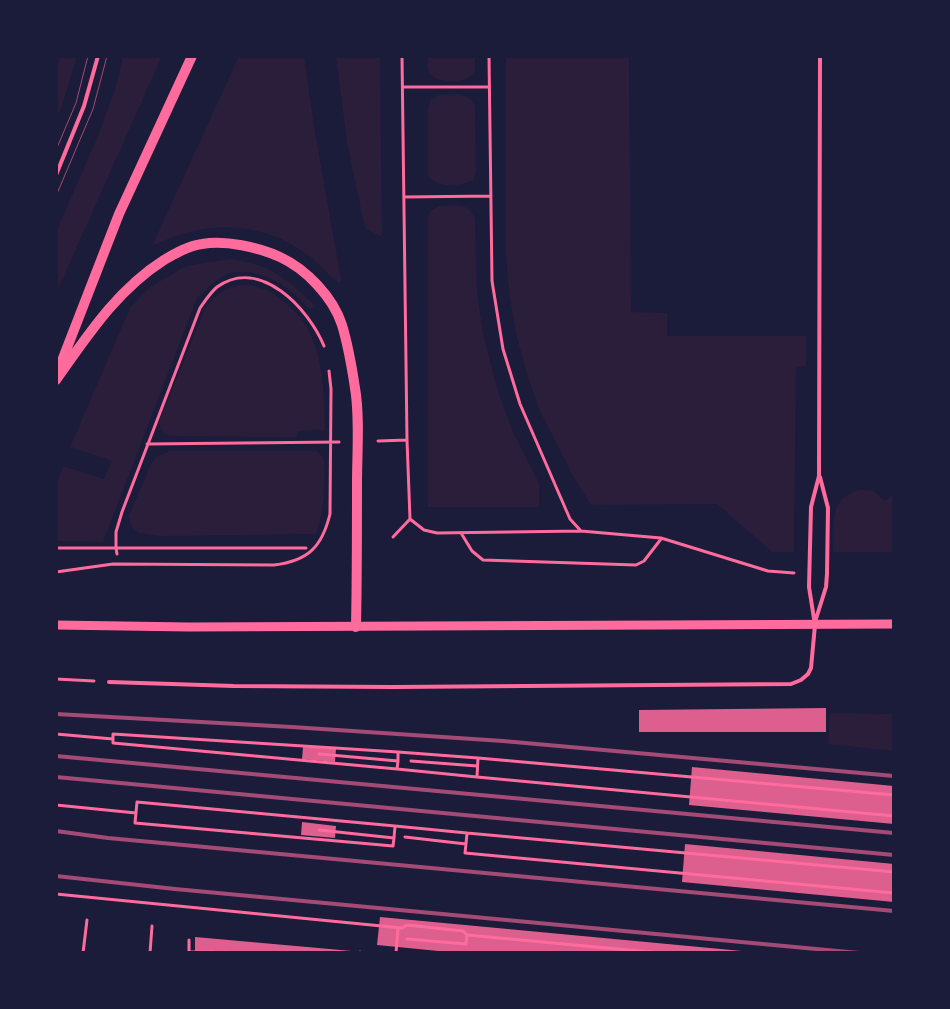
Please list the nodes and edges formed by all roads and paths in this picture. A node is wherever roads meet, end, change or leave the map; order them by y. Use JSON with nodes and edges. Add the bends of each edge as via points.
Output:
{"nodes":[{"id":1,"x":98,"y":56,"type":"edge"},
{"id":2,"x":192,"y":56,"type":"edge"},
{"id":3,"x":402,"y":56,"type":"edge"},
{"id":4,"x":489,"y":56,"type":"edge"},
{"id":5,"x":820,"y":56,"type":"edge"},
{"id":6,"x":402,"y":87,"type":"junction"},
{"id":7,"x":489,"y":87,"type":"junction"},
{"id":8,"x":56,"y":175,"type":"edge"},
{"id":9,"x":491,"y":196,"type":"junction"},
{"id":10,"x":404,"y":197,"type":"junction"},
{"id":11,"x":326,"y":352,"type":"dead end"},
{"id":12,"x":329,"y":370,"type":"dead end"},
{"id":13,"x":56,"y":376,"type":"edge"},
{"id":14,"x":56,"y":380,"type":"edge"},
{"id":15,"x":324,"y":442,"type":"dead end"},
{"id":16,"x":147,"y":444,"type":"junction"},
{"id":17,"x":819,"y":476,"type":"junction"},
{"id":18,"x":410,"y":519,"type":"junction"},
{"id":19,"x":581,"y":531,"type":"junction"},
{"id":20,"x":461,"y":533,"type":"junction"},
{"id":21,"x":393,"y":537,"type":"dead end"},
{"id":22,"x":661,"y":538,"type":"junction"},
{"id":23,"x":56,"y":548,"type":"edge"},
{"id":24,"x":116,"y":548,"type":"junction"},
{"id":25,"x":306,"y":548,"type":"dead end"},
{"id":26,"x":117,"y":554,"type":"dead end"},
{"id":27,"x":56,"y":572,"type":"edge"},
{"id":28,"x":810,"y":574,"type":"junction"},
{"id":29,"x":815,"y":624,"type":"junction"},
{"id":30,"x":894,"y":624,"type":"edge"},
{"id":31,"x":56,"y":625,"type":"edge"},
{"id":32,"x":356,"y":627,"type":"junction"},
{"id":33,"x":56,"y":678,"type":"edge"},
{"id":34,"x":109,"y":682,"type":"joint"},
{"id":35,"x":56,"y":734,"type":"edge"},
{"id":36,"x":113,"y":739,"type":"junction"},
{"id":37,"x":398,"y":752,"type":"junction"},
{"id":38,"x":319,"y":754,"type":"dead end"},
{"id":39,"x":478,"y":758,"type":"junction"},
{"id":40,"x":398,"y":761,"type":"junction"},
{"id":41,"x":411,"y":761,"type":"dead end"},
{"id":42,"x":478,"y":766,"type":"junction"},
{"id":43,"x":397,"y":769,"type":"junction"},
{"id":44,"x":477,"y":777,"type":"junction"},
{"id":45,"x":894,"y":794,"type":"edge"},
{"id":46,"x":56,"y":805,"type":"edge"},
{"id":47,"x":136,"y":813,"type":"junction"},
{"id":48,"x":894,"y":816,"type":"edge"},
{"id":49,"x":395,"y":826,"type":"junction"},
{"id":50,"x":319,"y":830,"type":"dead end"},
{"id":51,"x":467,"y":833,"type":"junction"},
{"id":52,"x":405,"y":837,"type":"dead end"},
{"id":53,"x":394,"y":838,"type":"junction"},
{"id":54,"x":466,"y":844,"type":"junction"},
{"id":55,"x":894,"y":872,"type":"edge"},
{"id":56,"x":894,"y":893,"type":"edge"},
{"id":57,"x":56,"y":894,"type":"edge"},
{"id":58,"x":87,"y":920,"type":"dead end"},
{"id":59,"x":152,"y":926,"type":"dead end"},
{"id":60,"x":398,"y":928,"type":"junction"},
{"id":61,"x":467,"y":935,"type":"junction"},
{"id":62,"x":407,"y":938,"type":"dead end"},
{"id":63,"x":189,"y":940,"type":"dead end"},
{"id":64,"x":189,"y":952,"type":"edge"},
{"id":65,"x":214,"y":952,"type":"edge"},
{"id":66,"x":227,"y":952,"type":"edge"},
{"id":67,"x":83,"y":953,"type":"edge"},
{"id":68,"x":150,"y":953,"type":"edge"},
{"id":69,"x":396,"y":953,"type":"edge"},
{"id":70,"x":661,"y":953,"type":"edge"}],
"edges":[{"from":1,"to":8,"type":"lane","via":[[84,106]]},
{"from":2,"to":13,"type":"main road","via":[[119,214]]},
{"from":3,"to":6,"type":"path"},
{"from":4,"to":7,"type":"path"},
{"from":5,"to":17,"type":"lane"},
{"from":6,"to":7,"type":"path"},
{"from":6,"to":10,"type":"path"},
{"from":7,"to":9,"type":"path"},
{"from":9,"to":10,"type":"path"},
{"from":9,"to":19,"type":"path","via":[[492,281],[502,349],[520,404],[570,519]]},
{"from":10,"to":18,"type":"path"},
{"from":11,"to":16,"type":"path","via":[[312,322],[286,294],[258,280],[226,282],[212,292],[200,308]]},
{"from":12,"to":27,"type":"path","via":[[330,514],[326,529],[312,551],[288,563],[251,566],[113,564]]},
{"from":14,"to":32,"type":"main road","via":[[118,297],[148,271],[184,248],[226,244],[265,250],[300,269],[323,292],[342,325],[356,390]]},
{"from":15,"to":16,"type":"path"},
{"from":16,"to":24,"type":"path","via":[[116,532]]},
{"from":17,"to":28,"type":"lane","via":[[811,507]]},
{"from":17,"to":29,"type":"lane","via":[[828,508],[827,574]]},
{"from":18,"to":20,"type":"path","via":[[424,530]]},
{"from":18,"to":21,"type":"path"},
{"from":19,"to":20,"type":"path"},
{"from":19,"to":22,"type":"path"},
{"from":20,"to":22,"type":"path","via":[[472,551],[483,560],[636,565],[644,561]]},
{"from":22,"to":28,"type":"path","via":[[768,571]]},
{"from":23,"to":24,"type":"path"},
{"from":24,"to":25,"type":"path"},
{"from":24,"to":26,"type":"path"},
{"from":28,"to":29,"type":"lane"},
{"from":29,"to":30,"type":"street"},
{"from":29,"to":32,"type":"street"},
{"from":29,"to":34,"type":"lane","via":[[811,668],[808,674],[791,684],[393,687]]},
{"from":31,"to":32,"type":"street"},
{"from":33,"to":34,"type":"path"},
{"from":35,"to":36,"type":"path"},
{"from":36,"to":37,"type":"path","via":[[113,734]]},
{"from":36,"to":43,"type":"path","via":[[113,743]]},
{"from":37,"to":39,"type":"path"},
{"from":37,"to":40,"type":"path"},
{"from":38,"to":40,"type":"path"},
{"from":39,"to":42,"type":"path"},
{"from":39,"to":45,"type":"path"},
{"from":40,"to":43,"type":"path"},
{"from":41,"to":42,"type":"path"},
{"from":42,"to":44,"type":"path"},
{"from":43,"to":44,"type":"path"},
{"from":44,"to":48,"type":"path"},
{"from":46,"to":47,"type":"path"},
{"from":47,"to":49,"type":"path","via":[[137,802]]},
{"from":47,"to":53,"type":"path","via":[[135,824],[393,846]]},
{"from":49,"to":51,"type":"path"},
{"from":49,"to":53,"type":"path"},
{"from":50,"to":53,"type":"path"},
{"from":51,"to":54,"type":"path"},
{"from":51,"to":55,"type":"path"},
{"from":52,"to":54,"type":"path"},
{"from":54,"to":56,"type":"path","via":[[465,853]]},
{"from":57,"to":60,"type":"path"},
{"from":58,"to":67,"type":"path"},
{"from":59,"to":68,"type":"path"},
{"from":60,"to":61,"type":"path","via":[[463,930]]},
{"from":60,"to":69,"type":"path"},
{"from":61,"to":62,"type":"path","via":[[466,944]]},
{"from":61,"to":70,"type":"path"},
{"from":63,"to":64,"type":"path"},
{"from":64,"to":65,"type":"path"},
{"from":65,"to":66,"type":"path"}]}
